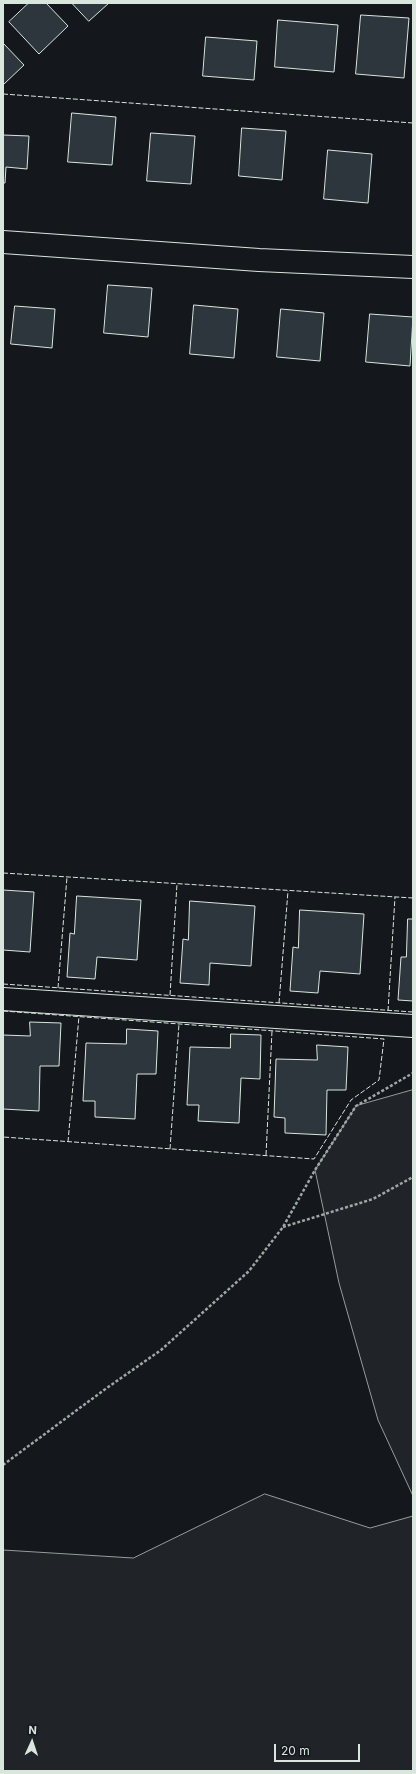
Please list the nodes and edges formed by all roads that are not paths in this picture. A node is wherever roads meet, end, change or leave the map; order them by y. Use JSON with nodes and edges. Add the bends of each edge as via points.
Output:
{"nodes":[{"id":1,"x":3,"y":242,"type":"edge"},
{"id":2,"x":413,"y":267,"type":"edge"},
{"id":3,"x":3,"y":999,"type":"edge"},
{"id":4,"x":413,"y":1026,"type":"edge"}],
"edges":[{"from":1,"to":2,"type":"street","via":[[259,260]]},
{"from":3,"to":4,"type":"street"}]}
